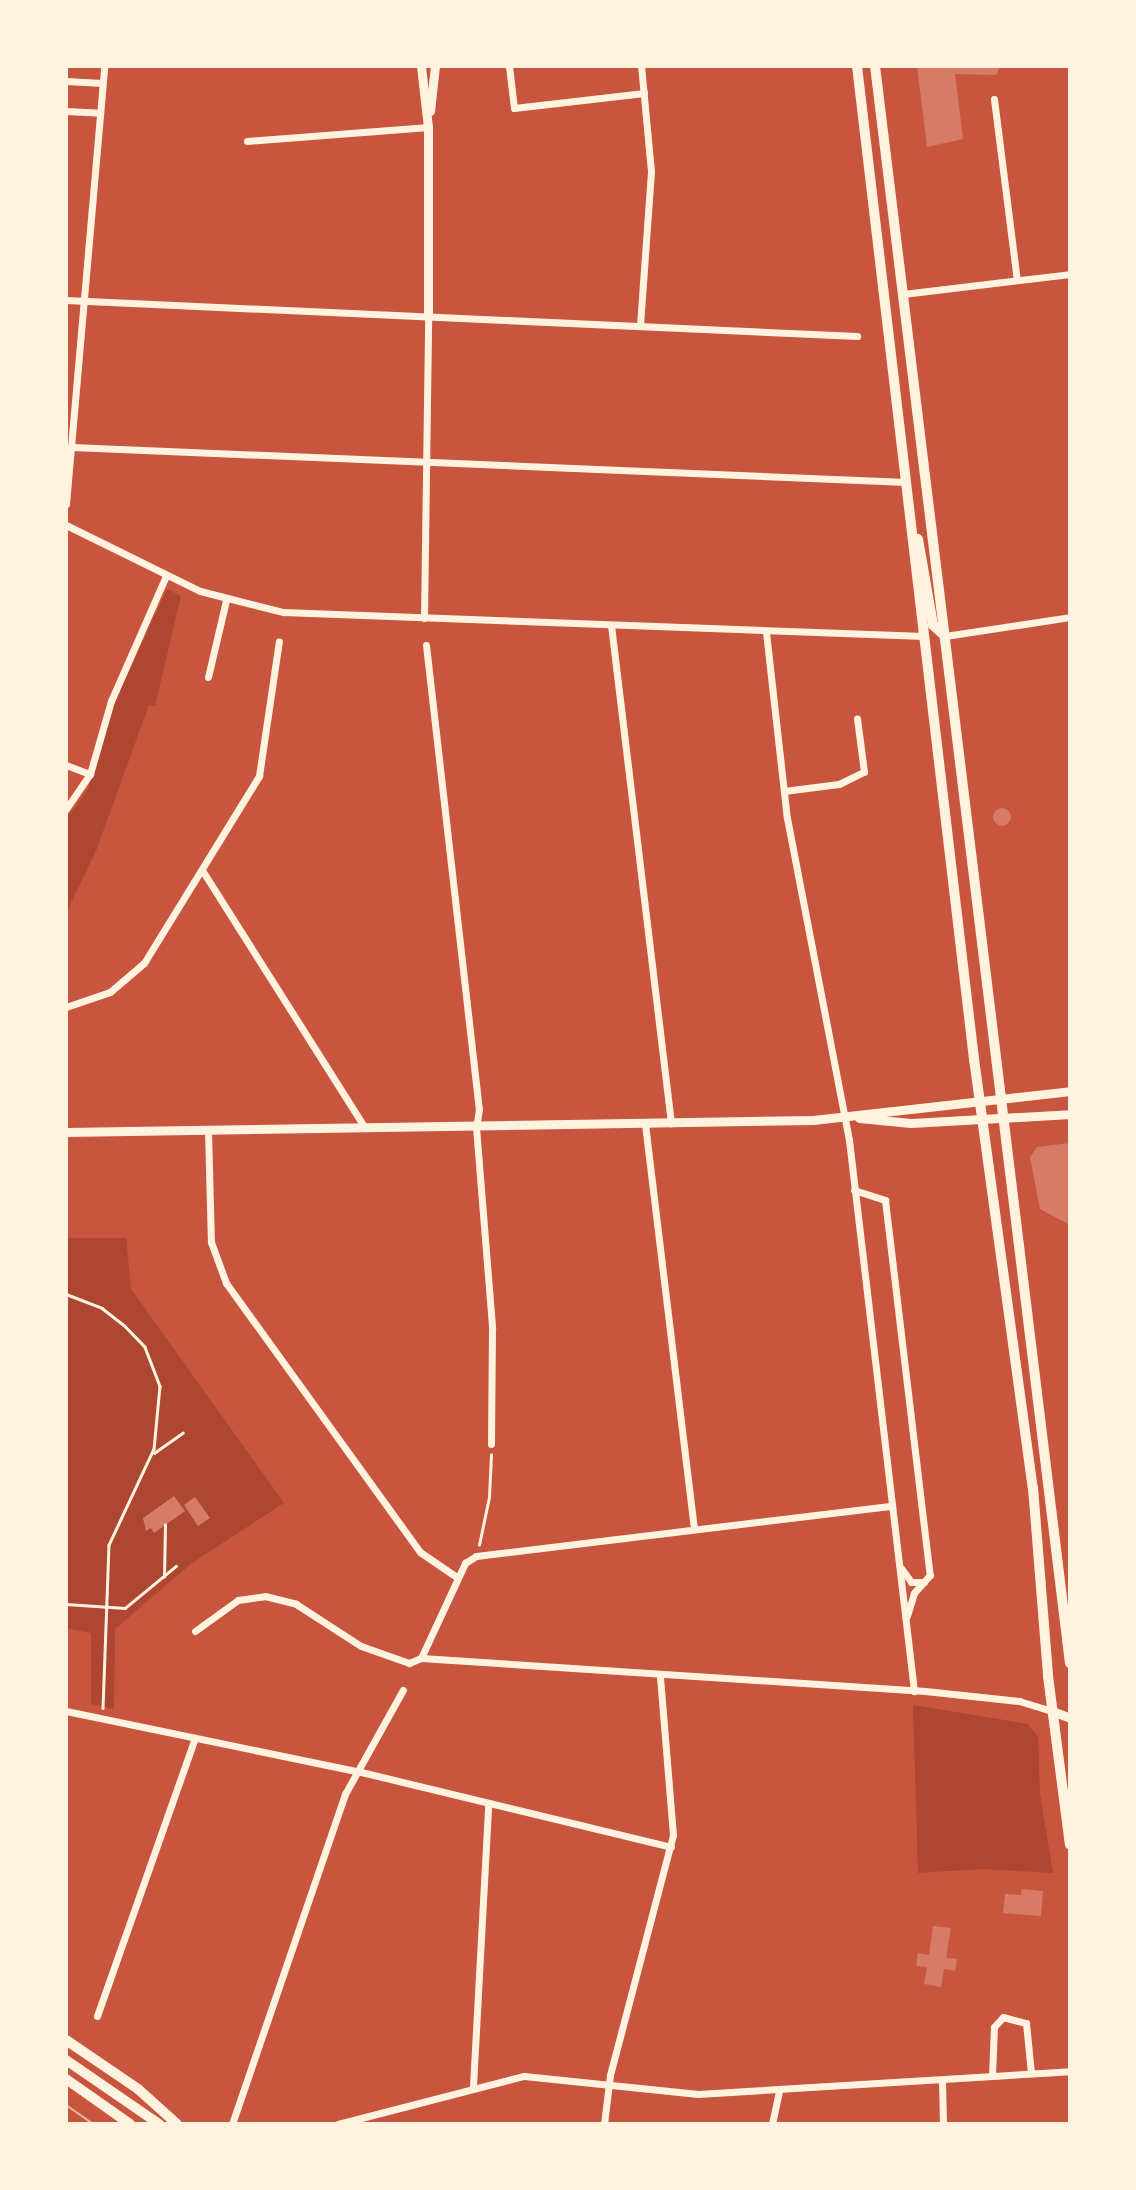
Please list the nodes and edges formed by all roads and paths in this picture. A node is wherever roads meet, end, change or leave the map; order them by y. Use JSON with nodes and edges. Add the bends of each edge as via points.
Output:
{"nodes":[{"id":1,"x":104,"y":66,"type":"edge"},
{"id":2,"x":421,"y":66,"type":"edge"},
{"id":3,"x":435,"y":66,"type":"edge"},
{"id":4,"x":509,"y":66,"type":"edge"},
{"id":5,"x":641,"y":66,"type":"edge"},
{"id":6,"x":857,"y":66,"type":"edge"},
{"id":7,"x":875,"y":66,"type":"edge"},
{"id":8,"x":66,"y":80,"type":"edge"},
{"id":9,"x":102,"y":83,"type":"junction"},
{"id":10,"x":644,"y":93,"type":"junction"},
{"id":11,"x":994,"y":99,"type":"dead end"},
{"id":12,"x":66,"y":111,"type":"edge"},
{"id":13,"x":100,"y":113,"type":"junction"},
{"id":14,"x":428,"y":127,"type":"junction"},
{"id":15,"x":247,"y":141,"type":"dead end"},
{"id":16,"x":1069,"y":274,"type":"edge"},
{"id":17,"x":1017,"y":280,"type":"junction"},
{"id":18,"x":903,"y":294,"type":"junction"},
{"id":19,"x":66,"y":300,"type":"edge"},
{"id":20,"x":85,"y":302,"type":"junction"},
{"id":21,"x":428,"y":315,"type":"junction"},
{"id":22,"x":640,"y":325,"type":"junction"},
{"id":23,"x":857,"y":336,"type":"dead end"},
{"id":24,"x":72,"y":447,"type":"junction"},
{"id":25,"x":426,"y":463,"type":"junction"},
{"id":26,"x":906,"y":482,"type":"junction"},
{"id":27,"x":909,"y":503,"type":"junction"},
{"id":28,"x":66,"y":504,"type":"edge"},
{"id":29,"x":66,"y":525,"type":"edge"},
{"id":30,"x":166,"y":576,"type":"junction"},
{"id":31,"x":226,"y":600,"type":"junction"},
{"id":32,"x":1069,"y":617,"type":"edge"},
{"id":33,"x":424,"y":618,"type":"junction"},
{"id":34,"x":611,"y":625,"type":"junction"},
{"id":35,"x":766,"y":632,"type":"junction"},
{"id":36,"x":924,"y":636,"type":"junction"},
{"id":37,"x":945,"y":636,"type":"junction"},
{"id":38,"x":279,"y":641,"type":"dead end"},
{"id":39,"x":426,"y":645,"type":"dead end"},
{"id":40,"x":208,"y":677,"type":"dead end"},
{"id":41,"x":858,"y":718,"type":"dead end"},
{"id":42,"x":66,"y":765,"type":"edge"},
{"id":43,"x":90,"y":774,"type":"junction"},
{"id":44,"x":784,"y":791,"type":"junction"},
{"id":45,"x":66,"y":809,"type":"edge"},
{"id":46,"x":202,"y":870,"type":"junction"},
{"id":47,"x":66,"y":1007,"type":"edge"},
{"id":48,"x":1069,"y":1091,"type":"edge"},
{"id":49,"x":1003,"y":1097,"type":"junction"},
{"id":50,"x":979,"y":1099,"type":"junction"},
{"id":51,"x":1069,"y":1114,"type":"edge"},
{"id":52,"x":844,"y":1118,"type":"junction"},
{"id":53,"x":858,"y":1118,"type":"junction"},
{"id":54,"x":1006,"y":1119,"type":"junction"},
{"id":55,"x":982,"y":1121,"type":"junction"},
{"id":56,"x":671,"y":1123,"type":"junction"},
{"id":57,"x":645,"y":1124,"type":"junction"},
{"id":58,"x":476,"y":1127,"type":"junction"},
{"id":59,"x":365,"y":1128,"type":"junction"},
{"id":60,"x":208,"y":1130,"type":"junction"},
{"id":61,"x":66,"y":1132,"type":"edge"},
{"id":62,"x":853,"y":1190,"type":"junction"},
{"id":63,"x":66,"y":1294,"type":"edge"},
{"id":64,"x":183,"y":1433,"type":"dead end"},
{"id":65,"x":491,"y":1444,"type":"joint"},
{"id":66,"x":153,"y":1454,"type":"junction"},
{"id":67,"x":892,"y":1506,"type":"junction"},
{"id":68,"x":165,"y":1525,"type":"dead end"},
{"id":69,"x":694,"y":1529,"type":"junction"},
{"id":70,"x":476,"y":1556,"type":"junction"},
{"id":71,"x":899,"y":1564,"type":"junction"},
{"id":72,"x":176,"y":1566,"type":"dead end"},
{"id":73,"x":164,"y":1577,"type":"junction"},
{"id":74,"x":458,"y":1578,"type":"junction"},
{"id":75,"x":924,"y":1582,"type":"junction"},
{"id":76,"x":1065,"y":1589,"type":"edge"},
{"id":77,"x":66,"y":1604,"type":"edge"},
{"id":78,"x":104,"y":1610,"type":"junction"},
{"id":79,"x":907,"y":1620,"type":"junction"},
{"id":80,"x":195,"y":1631,"type":"dead end"},
{"id":81,"x":421,"y":1658,"type":"junction"},
{"id":82,"x":1069,"y":1663,"type":"edge"},
{"id":83,"x":660,"y":1677,"type":"junction"},
{"id":84,"x":403,"y":1690,"type":"dead end"},
{"id":85,"x":914,"y":1690,"type":"junction"},
{"id":86,"x":66,"y":1711,"type":"edge"},
{"id":87,"x":1052,"y":1711,"type":"junction"},
{"id":88,"x":102,"y":1718,"type":"junction"},
{"id":89,"x":1069,"y":1718,"type":"edge"},
{"id":90,"x":195,"y":1738,"type":"junction"},
{"id":91,"x":357,"y":1772,"type":"junction"},
{"id":92,"x":488,"y":1807,"type":"junction"},
{"id":93,"x":1069,"y":1845,"type":"edge"},
{"id":94,"x":671,"y":1847,"type":"junction"},
{"id":95,"x":97,"y":2016,"type":"dead end"},
{"id":96,"x":66,"y":2040,"type":"edge"},
{"id":97,"x":66,"y":2060,"type":"edge"},
{"id":98,"x":1069,"y":2071,"type":"edge"},
{"id":99,"x":1031,"y":2073,"type":"junction"},
{"id":100,"x":992,"y":2076,"type":"junction"},
{"id":101,"x":66,"y":2079,"type":"edge"},
{"id":102,"x":942,"y":2080,"type":"junction"},
{"id":103,"x":608,"y":2083,"type":"junction"},
{"id":104,"x":473,"y":2086,"type":"junction"},
{"id":105,"x":779,"y":2090,"type":"junction"},
{"id":106,"x":130,"y":2123,"type":"edge"},
{"id":107,"x":159,"y":2123,"type":"edge"},
{"id":108,"x":177,"y":2123,"type":"edge"},
{"id":109,"x":232,"y":2123,"type":"edge"},
{"id":110,"x":338,"y":2123,"type":"edge"},
{"id":111,"x":604,"y":2123,"type":"edge"},
{"id":112,"x":772,"y":2123,"type":"edge"},
{"id":113,"x":943,"y":2123,"type":"edge"}],
"edges":[{"from":1,"to":9,"type":"street"},
{"from":2,"to":14,"type":"street"},
{"from":3,"to":14,"type":"street"},
{"from":4,"to":10,"type":"street","via":[[514,107]]},
{"from":5,"to":10,"type":"street"},
{"from":6,"to":26,"type":"main road"},
{"from":7,"to":18,"type":"main road"},
{"from":8,"to":9,"type":"street"},
{"from":9,"to":13,"type":"street"},
{"from":10,"to":22,"type":"street","via":[[651,171]]},
{"from":11,"to":17,"type":"street"},
{"from":12,"to":13,"type":"street"},
{"from":13,"to":20,"type":"street"},
{"from":14,"to":15,"type":"street"},
{"from":14,"to":21,"type":"street"},
{"from":16,"to":17,"type":"street"},
{"from":17,"to":18,"type":"street"},
{"from":18,"to":37,"type":"main road"},
{"from":19,"to":20,"type":"street"},
{"from":20,"to":21,"type":"street"},
{"from":20,"to":24,"type":"street"},
{"from":21,"to":22,"type":"street"},
{"from":21,"to":25,"type":"street"},
{"from":22,"to":23,"type":"street"},
{"from":24,"to":25,"type":"street"},
{"from":24,"to":28,"type":"street"},
{"from":25,"to":26,"type":"street"},
{"from":25,"to":33,"type":"street"},
{"from":26,"to":27,"type":"main road"},
{"from":27,"to":36,"type":"main road"},
{"from":27,"to":37,"type":"main road","via":[[933,625]]},
{"from":29,"to":30,"type":"street"},
{"from":30,"to":31,"type":"street"},
{"from":30,"to":43,"type":"street","via":[[111,701]]},
{"from":31,"to":33,"type":"street","via":[[283,612]]},
{"from":31,"to":40,"type":"street"},
{"from":32,"to":37,"type":"street"},
{"from":33,"to":34,"type":"street"},
{"from":34,"to":35,"type":"street"},
{"from":34,"to":56,"type":"street"},
{"from":35,"to":36,"type":"street"},
{"from":35,"to":44,"type":"street"},
{"from":36,"to":50,"type":"main road"},
{"from":37,"to":49,"type":"main road"},
{"from":38,"to":46,"type":"street","via":[[259,776]]},
{"from":39,"to":58,"type":"street","via":[[479,1109]]},
{"from":41,"to":44,"type":"street","via":[[864,772],[839,784]]},
{"from":42,"to":43,"type":"street"},
{"from":43,"to":45,"type":"street"},
{"from":44,"to":52,"type":"street"},
{"from":46,"to":47,"type":"street","via":[[144,963],[110,992]]},
{"from":46,"to":59,"type":"street"},
{"from":48,"to":49,"type":"street"},
{"from":49,"to":50,"type":"street"},
{"from":49,"to":54,"type":"main road"},
{"from":50,"to":53,"type":"street"},
{"from":50,"to":55,"type":"main road"},
{"from":51,"to":54,"type":"street"},
{"from":52,"to":53,"type":"street"},
{"from":52,"to":56,"type":"street"},
{"from":52,"to":62,"type":"street"},
{"from":53,"to":55,"type":"street","via":[[891,1123]]},
{"from":54,"to":55,"type":"street"},
{"from":54,"to":76,"type":"main road"},
{"from":55,"to":87,"type":"main road","via":[[1032,1488]]},
{"from":56,"to":57,"type":"street"},
{"from":57,"to":58,"type":"street"},
{"from":57,"to":69,"type":"street"},
{"from":58,"to":59,"type":"street"},
{"from":58,"to":65,"type":"street","via":[[492,1328]]},
{"from":59,"to":60,"type":"street"},
{"from":60,"to":61,"type":"street"},
{"from":60,"to":74,"type":"street","via":[[212,1242],[226,1283],[420,1552]]},
{"from":62,"to":67,"type":"street"},
{"from":62,"to":75,"type":"street","via":[[885,1200],[930,1575]]},
{"from":63,"to":66,"type":"path","via":[[117,1318],[149,1355],[160,1397]]},
{"from":64,"to":66,"type":"path"},
{"from":65,"to":70,"type":"path","via":[[489,1497]]},
{"from":66,"to":78,"type":"path","via":[[113,1532]]},
{"from":67,"to":69,"type":"street"},
{"from":67,"to":71,"type":"street"},
{"from":68,"to":73,"type":"path"},
{"from":69,"to":70,"type":"street"},
{"from":70,"to":74,"type":"street"},
{"from":71,"to":75,"type":"street","via":[[908,1580]]},
{"from":71,"to":79,"type":"street"},
{"from":72,"to":73,"type":"path"},
{"from":73,"to":78,"type":"path","via":[[125,1608]]},
{"from":74,"to":81,"type":"street"},
{"from":75,"to":79,"type":"street","via":[[912,1597]]},
{"from":76,"to":82,"type":"main road"},
{"from":77,"to":78,"type":"path"},
{"from":78,"to":88,"type":"path"},
{"from":79,"to":85,"type":"street"},
{"from":80,"to":81,"type":"street","via":[[225,1606],[265,1596],[296,1604],[361,1646],[409,1663]]},
{"from":81,"to":83,"type":"street"},
{"from":83,"to":85,"type":"street"},
{"from":83,"to":94,"type":"street"},
{"from":84,"to":91,"type":"street"},
{"from":85,"to":87,"type":"street","via":[[1018,1701]]},
{"from":86,"to":88,"type":"street"},
{"from":87,"to":89,"type":"street"},
{"from":87,"to":93,"type":"main road"},
{"from":88,"to":90,"type":"street"},
{"from":90,"to":91,"type":"street"},
{"from":90,"to":95,"type":"street"},
{"from":91,"to":92,"type":"street"},
{"from":91,"to":109,"type":"street"},
{"from":92,"to":94,"type":"street"},
{"from":92,"to":104,"type":"street"},
{"from":94,"to":103,"type":"street"},
{"from":96,"to":108,"type":"main road","via":[[138,2089]]},
{"from":97,"to":107,"type":"main road"},
{"from":98,"to":99,"type":"street"},
{"from":99,"to":100,"type":"street"},
{"from":99,"to":100,"type":"street","via":[[1026,2023],[1003,2017],[994,2027]]},
{"from":100,"to":102,"type":"street"},
{"from":101,"to":106,"type":"main road"},
{"from":102,"to":105,"type":"street"},
{"from":102,"to":113,"type":"street"},
{"from":103,"to":104,"type":"street","via":[[524,2076]]},
{"from":103,"to":105,"type":"street","via":[[698,2094]]},
{"from":103,"to":111,"type":"street"},
{"from":104,"to":110,"type":"street"},
{"from":105,"to":112,"type":"street"}]}
